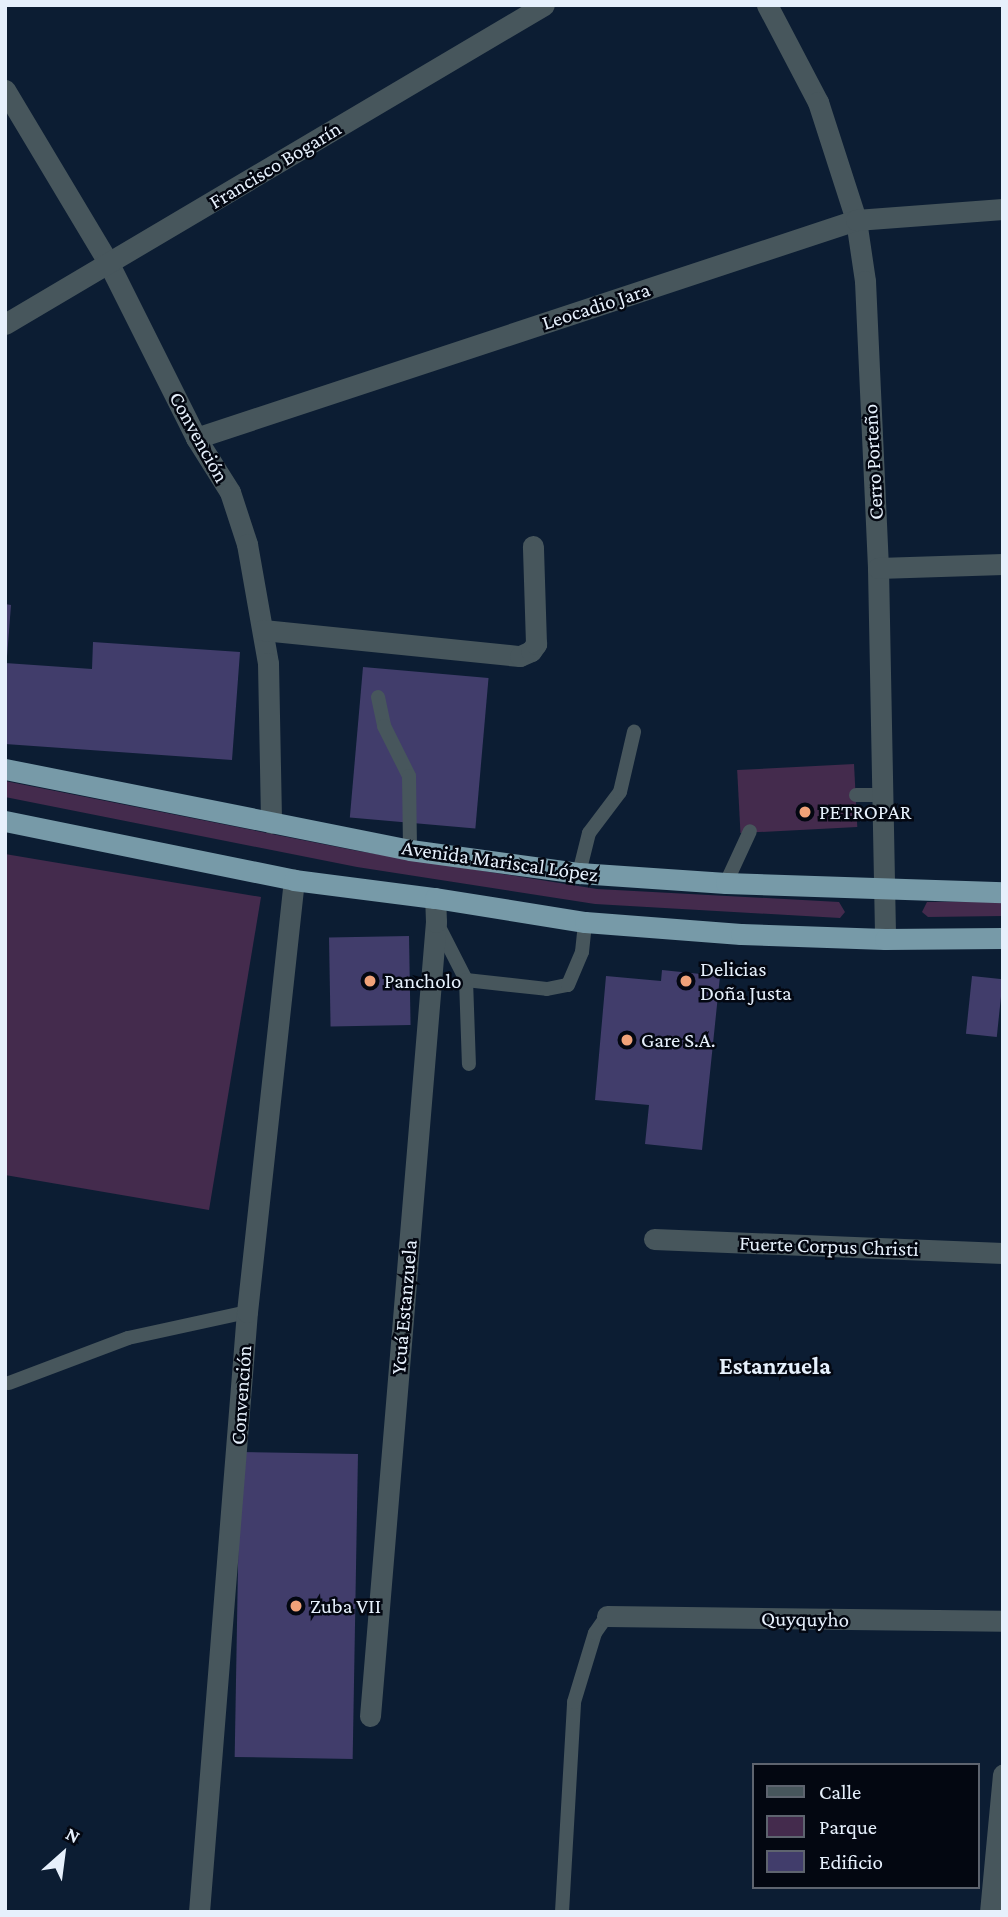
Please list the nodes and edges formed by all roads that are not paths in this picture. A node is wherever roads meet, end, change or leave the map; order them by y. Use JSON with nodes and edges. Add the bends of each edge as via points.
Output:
{"nodes":[{"id":1,"x":544,"y":5,"type":"edge"},
{"id":2,"x":767,"y":5,"type":"edge"},
{"id":3,"x":5,"y":90,"type":"edge"},
{"id":4,"x":1003,"y":209,"type":"edge"},
{"id":5,"x":856,"y":220,"type":"junction"},
{"id":6,"x":109,"y":264,"type":"junction"},
{"id":7,"x":5,"y":324,"type":"edge"},
{"id":8,"x":196,"y":439,"type":"junction"},
{"id":9,"x":533,"y":546,"type":"dead end"},
{"id":10,"x":1003,"y":564,"type":"edge"},
{"id":11,"x":878,"y":568,"type":"junction"},
{"id":12,"x":263,"y":629,"type":"junction"},
{"id":13,"x":378,"y":697,"type":"dead end"},
{"id":14,"x":634,"y":732,"type":"dead end"},
{"id":15,"x":5,"y":769,"type":"edge"},
{"id":16,"x":856,"y":795,"type":"dead end"},
{"id":17,"x":884,"y":795,"type":"junction"},
{"id":18,"x":5,"y":821,"type":"edge"},
{"id":19,"x":271,"y":823,"type":"junction"},
{"id":20,"x":750,"y":831,"type":"dead end"},
{"id":21,"x":410,"y":850,"type":"junction"},
{"id":22,"x":579,"y":873,"type":"junction"},
{"id":23,"x":294,"y":880,"type":"junction"},
{"id":24,"x":726,"y":883,"type":"junction"},
{"id":25,"x":886,"y":890,"type":"junction"},
{"id":26,"x":1003,"y":892,"type":"edge"},
{"id":27,"x":435,"y":898,"type":"junction"},
{"id":28,"x":436,"y":922,"type":"junction"},
{"id":29,"x":585,"y":922,"type":"junction"},
{"id":30,"x":1003,"y":938,"type":"edge"},
{"id":31,"x":886,"y":939,"type":"junction"},
{"id":32,"x":466,"y":980,"type":"junction"},
{"id":33,"x":469,"y":1064,"type":"dead end"},
{"id":34,"x":654,"y":1239,"type":"dead end"},
{"id":35,"x":1003,"y":1253,"type":"edge"},
{"id":36,"x":247,"y":1312,"type":"junction"},
{"id":37,"x":9,"y":1382,"type":"dead end"},
{"id":38,"x":607,"y":1616,"type":"joint"},
{"id":39,"x":1003,"y":1621,"type":"edge"},
{"id":40,"x":370,"y":1716,"type":"dead end"},
{"id":41,"x":1003,"y":1775,"type":"edge"},
{"id":42,"x":200,"y":1912,"type":"edge"},
{"id":43,"x":562,"y":1912,"type":"edge"},
{"id":44,"x":990,"y":1912,"type":"edge"}],
"edges":[{"from":1,"to":6,"type":"street","name":"Francisco Bogarín"},
{"from":2,"to":5,"type":"street","name":"Cerro Porteño","via":[[818,102]]},
{"from":3,"to":6,"type":"street","name":"Convención"},
{"from":4,"to":5,"type":"street","name":"Leocadio Jara"},
{"from":5,"to":8,"type":"street","name":"Leocadio Jara"},
{"from":5,"to":11,"type":"street","name":"Cerro Porteño","via":[[866,281]]},
{"from":6,"to":7,"type":"street","name":"Francisco Bogarín"},
{"from":6,"to":8,"type":"street","name":"Convención"},
{"from":8,"to":12,"type":"street","name":"Convención","via":[[230,492],[247,544]]},
{"from":9,"to":12,"type":"street","via":[[536,644],[520,656]]},
{"from":10,"to":11,"type":"street"},
{"from":11,"to":17,"type":"street","name":"Cerro Porteño"},
{"from":12,"to":19,"type":"street","name":"Convención","via":[[268,663]]},
{"from":13,"to":21,"type":"lane","via":[[384,726],[409,776]]},
{"from":14,"to":22,"type":"lane","via":[[620,792],[589,833]]},
{"from":15,"to":19,"type":"highway","name":"Avenida Mariscal López"},
{"from":16,"to":17,"type":"lane"},
{"from":17,"to":25,"type":"street","name":"Cerro Porteño"},
{"from":18,"to":23,"type":"highway"},
{"from":19,"to":21,"type":"highway","name":"Avenida Mariscal López"},
{"from":20,"to":24,"type":"lane"},
{"from":21,"to":22,"type":"highway","name":"Avenida Mariscal López"},
{"from":22,"to":24,"type":"highway","name":"Avenida Mariscal López"},
{"from":23,"to":27,"type":"highway"},
{"from":23,"to":36,"type":"street","name":"Convención"},
{"from":24,"to":25,"type":"highway","name":"Avenida Mariscal López"},
{"from":25,"to":26,"type":"highway","name":"Avenida Mariscal López"},
{"from":25,"to":31,"type":"street","name":"Cerro Porteño"},
{"from":27,"to":28,"type":"street","name":"Ycuá Estanzuela"},
{"from":27,"to":29,"type":"highway"},
{"from":28,"to":32,"type":"lane"},
{"from":28,"to":40,"type":"street","name":"Ycuá Estanzuela"},
{"from":29,"to":31,"type":"highway"},
{"from":29,"to":32,"type":"lane","via":[[582,952],[568,985],[547,989]]},
{"from":30,"to":31,"type":"highway"},
{"from":32,"to":33,"type":"lane"},
{"from":34,"to":35,"type":"street","name":"Fuerte Corpus Christi"},
{"from":36,"to":37,"type":"lane","via":[[128,1338]]},
{"from":36,"to":42,"type":"street","name":"Convención"},
{"from":38,"to":39,"type":"street","name":"Quyquyho"},
{"from":38,"to":43,"type":"lane","via":[[595,1633],[574,1702]]},
{"from":41,"to":44,"type":"street"}]}
